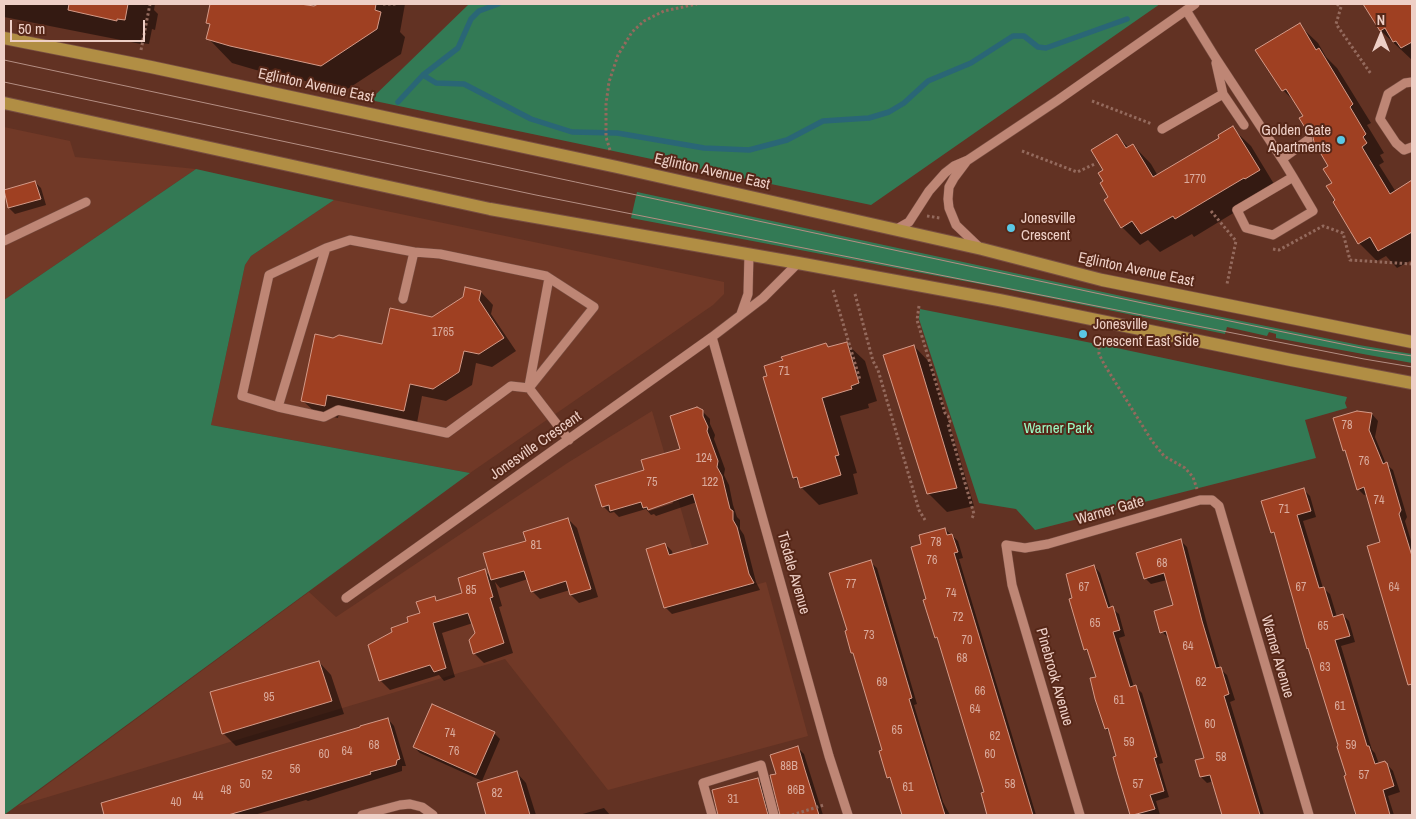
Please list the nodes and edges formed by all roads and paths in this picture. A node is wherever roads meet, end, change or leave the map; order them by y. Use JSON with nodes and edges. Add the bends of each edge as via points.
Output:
{"nodes":[{"id":1,"x":150,"y":4,"type":"edge"},
{"id":2,"x":383,"y":4,"type":"edge"},
{"id":3,"x":398,"y":4,"type":"edge"},
{"id":4,"x":697,"y":4,"type":"edge"},
{"id":5,"x":1196,"y":4,"type":"edge"},
{"id":6,"x":1337,"y":4,"type":"edge"},
{"id":7,"x":1186,"y":10,"type":"junction"},
{"id":8,"x":4,"y":38,"type":"edge"},
{"id":9,"x":1215,"y":56,"type":"junction"},
{"id":10,"x":139,"y":65,"type":"junction"},
{"id":11,"x":1371,"y":74,"type":"dead end"},
{"id":12,"x":1412,"y":82,"type":"edge"},
{"id":13,"x":1224,"y":94,"type":"junction"},
{"id":14,"x":4,"y":102,"type":"edge"},
{"id":15,"x":1092,"y":102,"type":"dead end"},
{"id":16,"x":1244,"y":125,"type":"dead end"},
{"id":17,"x":1162,"y":129,"type":"joint"},
{"id":18,"x":1308,"y":140,"type":"dead end"},
{"id":19,"x":1412,"y":146,"type":"edge"},
{"id":20,"x":1022,"y":151,"type":"dead end"},
{"id":21,"x":1282,"y":159,"type":"junction"},
{"id":22,"x":968,"y":160,"type":"junction"},
{"id":23,"x":1095,"y":164,"type":"dead end"},
{"id":24,"x":617,"y":167,"type":"junction"},
{"id":25,"x":1293,"y":177,"type":"junction"},
{"id":26,"x":86,"y":202,"type":"dead end"},
{"id":27,"x":1211,"y":211,"type":"dead end"},
{"id":28,"x":926,"y":216,"type":"dead end"},
{"id":29,"x":942,"y":219,"type":"dead end"},
{"id":30,"x":894,"y":230,"type":"junction"},
{"id":31,"x":4,"y":241,"type":"edge"},
{"id":32,"x":1236,"y":241,"type":"junction"},
{"id":33,"x":1244,"y":242,"type":"dead end"},
{"id":34,"x":326,"y":248,"type":"junction"},
{"id":35,"x":1270,"y":248,"type":"dead end"},
{"id":36,"x":982,"y":249,"type":"junction"},
{"id":37,"x":414,"y":252,"type":"junction"},
{"id":38,"x":749,"y":254,"type":"junction"},
{"id":39,"x":798,"y":263,"type":"junction"},
{"id":40,"x":1412,"y":264,"type":"edge"},
{"id":41,"x":549,"y":278,"type":"junction"},
{"id":42,"x":1227,"y":284,"type":"dead end"},
{"id":43,"x":833,"y":290,"type":"dead end"},
{"id":44,"x":855,"y":294,"type":"dead end"},
{"id":45,"x":404,"y":299,"type":"dead end"},
{"id":46,"x":919,"y":306,"type":"dead end"},
{"id":47,"x":741,"y":314,"type":"junction"},
{"id":48,"x":712,"y":338,"type":"junction"},
{"id":49,"x":1100,"y":342,"type":"dead end"},
{"id":50,"x":1412,"y":342,"type":"edge"},
{"id":51,"x":860,"y":380,"type":"dead end"},
{"id":52,"x":1412,"y":383,"type":"edge"},
{"id":53,"x":529,"y":388,"type":"junction"},
{"id":54,"x":278,"y":407,"type":"junction"},
{"id":55,"x":569,"y":440,"type":"junction"},
{"id":56,"x":1200,"y":500,"type":"junction"},
{"id":57,"x":972,"y":518,"type":"dead end"},
{"id":58,"x":925,"y":520,"type":"dead end"},
{"id":59,"x":1006,"y":545,"type":"joint"},
{"id":60,"x":346,"y":598,"type":"dead end"},
{"id":61,"x":824,"y":805,"type":"dead end"},
{"id":62,"x":362,"y":815,"type":"edge"},
{"id":63,"x":433,"y":815,"type":"edge"},
{"id":64,"x":712,"y":815,"type":"edge"},
{"id":65,"x":774,"y":815,"type":"edge"},
{"id":66,"x":792,"y":815,"type":"edge"},
{"id":67,"x":848,"y":815,"type":"edge"},
{"id":68,"x":1080,"y":815,"type":"edge"},
{"id":69,"x":1309,"y":815,"type":"edge"}],
"edges":[{"from":1,"to":10,"type":"path"},
{"from":2,"to":3,"type":"path"},
{"from":4,"to":24,"type":"path","via":[[664,11],[644,21],[632,32],[618,55],[606,104],[606,136]]},
{"from":5,"to":7,"type":"street"},
{"from":6,"to":11,"type":"path","via":[[1340,7],[1336,24]]},
{"from":7,"to":9,"type":"street"},
{"from":7,"to":22,"type":"street"},
{"from":8,"to":10,"type":"main road","name":"Eglinton Avenue East"},
{"from":9,"to":13,"type":"street"},
{"from":9,"to":21,"type":"street"},
{"from":10,"to":24,"type":"main road","name":"Eglinton Avenue East"},
{"from":12,"to":19,"type":"street","via":[[1388,94],[1380,119],[1404,150]]},
{"from":13,"to":16,"type":"street"},
{"from":13,"to":17,"type":"street"},
{"from":14,"to":38,"type":"main road","via":[[490,209]]},
{"from":15,"to":17,"type":"path"},
{"from":18,"to":21,"type":"street"},
{"from":20,"to":23,"type":"path","via":[[1077,172]]},
{"from":21,"to":25,"type":"street"},
{"from":22,"to":30,"type":"street","via":[[945,173],[909,222]]},
{"from":22,"to":36,"type":"street","via":[[949,187],[949,208],[956,225]]},
{"from":24,"to":30,"type":"main road","name":"Eglinton Avenue East"},
{"from":25,"to":25,"type":"street","via":[[1313,211],[1273,235],[1246,228],[1237,210]]},
{"from":26,"to":31,"type":"street"},
{"from":27,"to":32,"type":"path"},
{"from":28,"to":29,"type":"path"},
{"from":30,"to":36,"type":"main road","name":"Eglinton Avenue East"},
{"from":32,"to":33,"type":"path"},
{"from":32,"to":42,"type":"path"},
{"from":34,"to":37,"type":"street","via":[[350,240]]},
{"from":34,"to":54,"type":"street"},
{"from":34,"to":54,"type":"street","via":[[269,275],[242,396]]},
{"from":35,"to":40,"type":"path","via":[[1279,250],[1323,226],[1342,233],[1350,260]]},
{"from":36,"to":50,"type":"main road","name":"Eglinton Avenue East","via":[[1102,280]]},
{"from":37,"to":41,"type":"street","via":[[440,254]]},
{"from":37,"to":45,"type":"street"},
{"from":38,"to":39,"type":"main road"},
{"from":38,"to":47,"type":"street","via":[[748,294]]},
{"from":39,"to":47,"type":"street","name":"Jonesville Crescent","via":[[763,298]]},
{"from":39,"to":52,"type":"main road"},
{"from":41,"to":53,"type":"street"},
{"from":41,"to":53,"type":"street","via":[[594,307]]},
{"from":43,"to":51,"type":"path"},
{"from":44,"to":58,"type":"path","via":[[873,362],[919,510]]},
{"from":46,"to":57,"type":"path","via":[[917,320],[950,421],[948,424],[974,514]]},
{"from":47,"to":48,"type":"street","name":"Jonesville Crescent"},
{"from":48,"to":55,"type":"street","name":"Jonesville Crescent"},
{"from":48,"to":67,"type":"street","name":"Tisdale Avenue"},
{"from":49,"to":56,"type":"path","via":[[1099,354],[1104,364],[1147,433],[1164,456],[1186,468],[1193,477]]},
{"from":53,"to":54,"type":"street","via":[[512,386],[447,433],[338,410],[324,417]]},
{"from":53,"to":55,"type":"street"},
{"from":55,"to":60,"type":"street","name":"Jonesville Crescent"},
{"from":56,"to":59,"type":"street","name":"Warner Gate","via":[[1048,544],[1025,548]]},
{"from":56,"to":69,"type":"street","name":"Warner Avenue","via":[[1212,500],[1219,506]]},
{"from":59,"to":68,"type":"street","name":"Pinebrook Avenue","via":[[1012,585]]},
{"from":61,"to":66,"type":"path"},
{"from":62,"to":63,"type":"street","via":[[410,804]]},
{"from":64,"to":65,"type":"street","via":[[703,783],[762,766]]}]}
